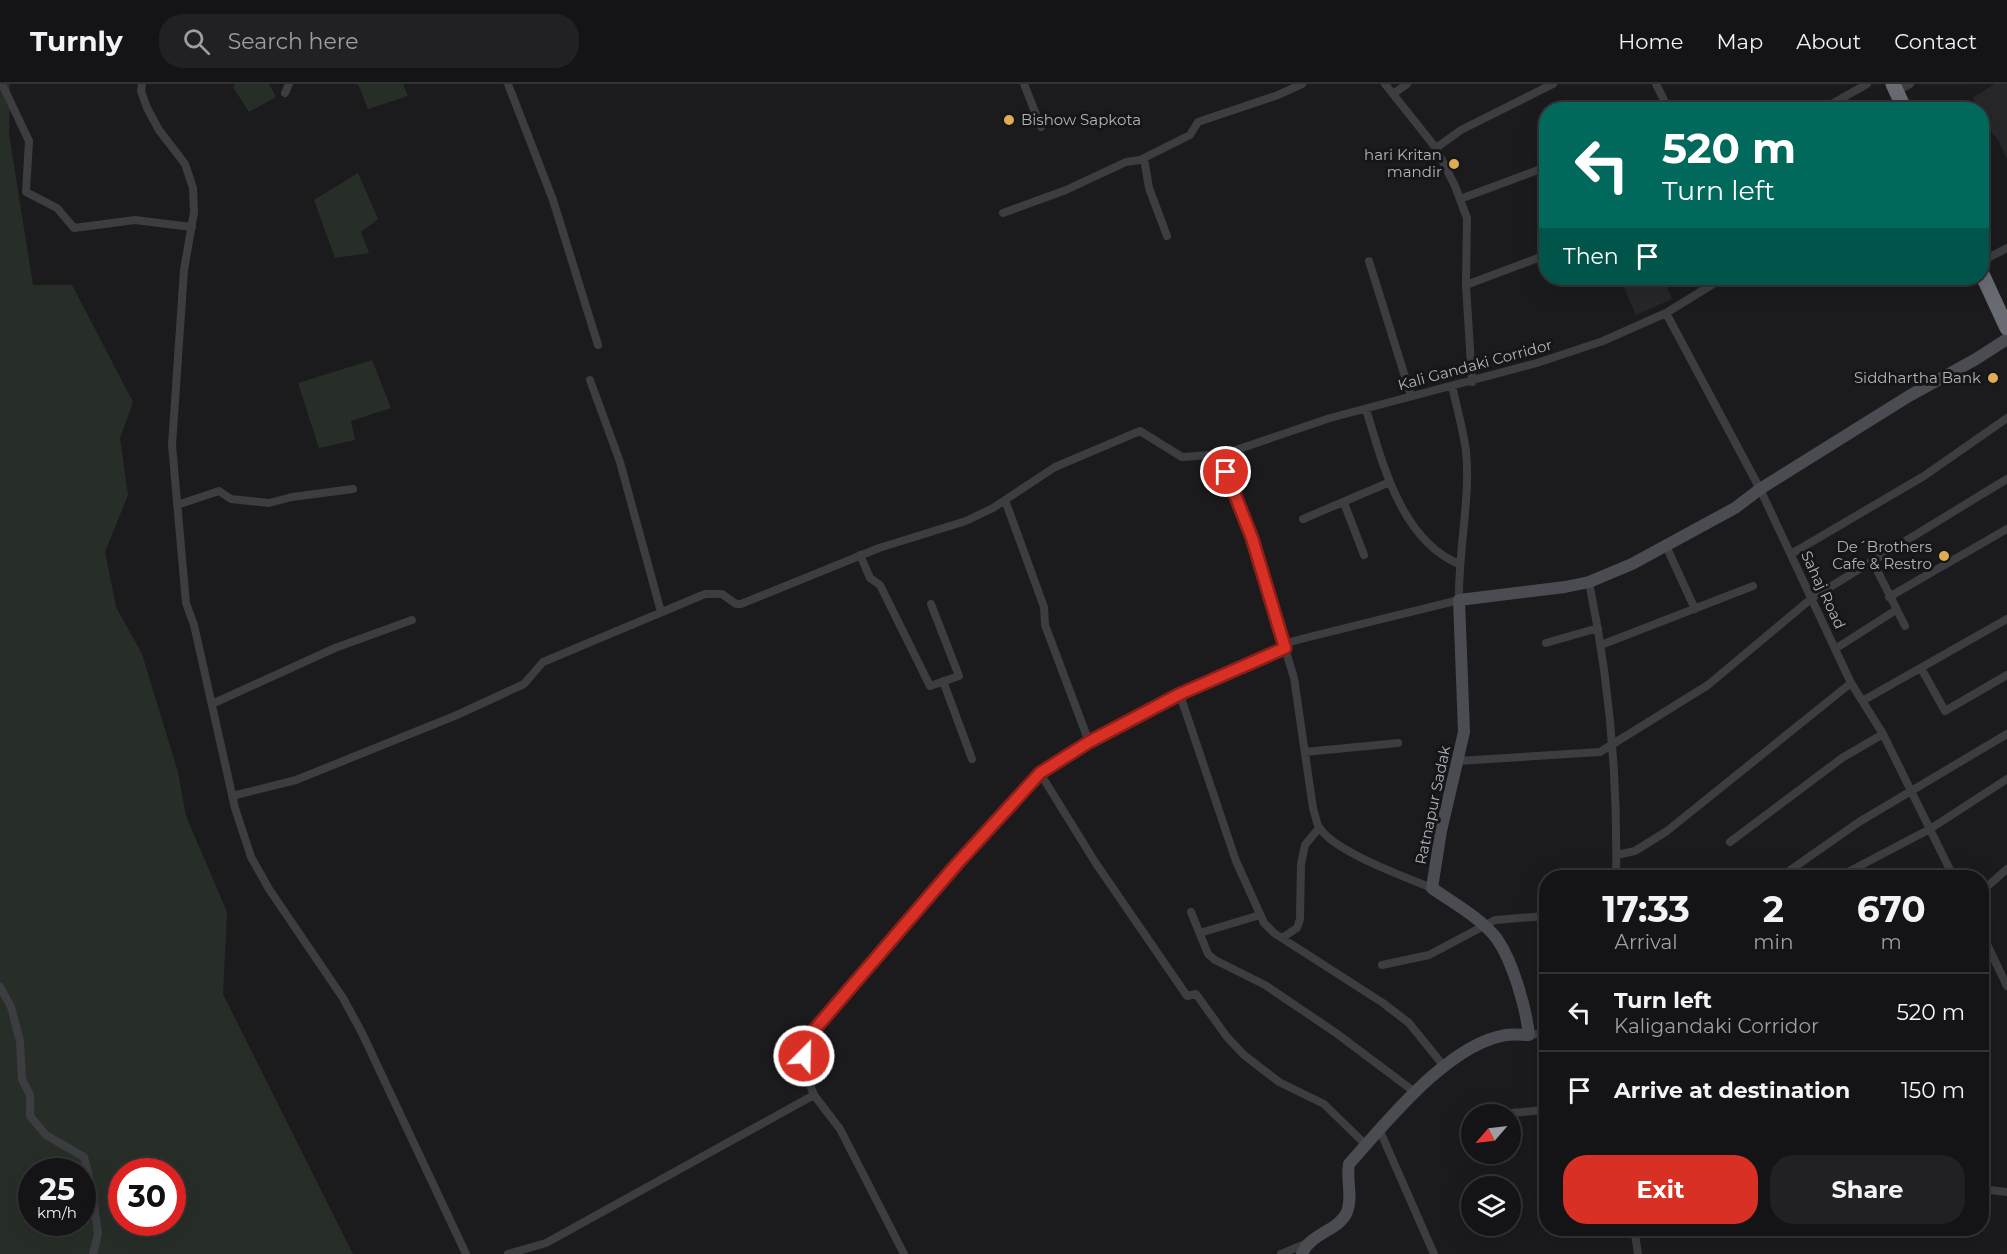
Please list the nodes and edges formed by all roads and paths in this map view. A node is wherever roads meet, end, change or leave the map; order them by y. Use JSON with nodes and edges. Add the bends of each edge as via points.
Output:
{"nodes":[{"id":1,"x":2,"y":84,"type":"edge"},
{"id":2,"x":142,"y":84,"type":"edge"},
{"id":3,"x":507,"y":84,"type":"edge"},
{"id":4,"x":1024,"y":84,"type":"edge"},
{"id":5,"x":1302,"y":84,"type":"edge"},
{"id":6,"x":1385,"y":84,"type":"edge"},
{"id":7,"x":1407,"y":84,"type":"edge"},
{"id":8,"x":1553,"y":84,"type":"edge"},
{"id":9,"x":1656,"y":84,"type":"edge"},
{"id":10,"x":1867,"y":84,"type":"edge"},
{"id":11,"x":1900,"y":86,"type":"edge"},
{"id":12,"x":1393,"y":94,"type":"junction"},
{"id":13,"x":1664,"y":102,"type":"edge"},
{"id":14,"x":1835,"y":102,"type":"edge"},
{"id":15,"x":1903,"y":102,"type":"edge"},
{"id":16,"x":1041,"y":127,"type":"dead end"},
{"id":17,"x":1436,"y":148,"type":"junction"},
{"id":18,"x":1144,"y":158,"type":"junction"},
{"id":19,"x":1539,"y":170,"type":"edge"},
{"id":20,"x":1460,"y":199,"type":"junction"},
{"id":21,"x":1003,"y":213,"type":"dead end"},
{"id":22,"x":192,"y":227,"type":"junction"},
{"id":23,"x":1167,"y":236,"type":"dead end"},
{"id":24,"x":2007,"y":248,"type":"edge"},
{"id":25,"x":1989,"y":257,"type":"edge"},
{"id":26,"x":1539,"y":258,"type":"edge"},
{"id":27,"x":1369,"y":261,"type":"dead end"},
{"id":28,"x":1466,"y":285,"type":"junction"},
{"id":29,"x":1712,"y":285,"type":"edge"},
{"id":30,"x":1987,"y":285,"type":"edge"},
{"id":31,"x":1666,"y":313,"type":"junction"},
{"id":32,"x":2007,"y":328,"type":"edge"},
{"id":33,"x":2007,"y":339,"type":"edge"},
{"id":34,"x":598,"y":345,"type":"dead end"},
{"id":35,"x":590,"y":380,"type":"dead end"},
{"id":36,"x":1472,"y":381,"type":"junction"},
{"id":37,"x":1452,"y":386,"type":"junction"},
{"id":38,"x":1411,"y":396,"type":"junction"},
{"id":39,"x":1366,"y":409,"type":"junction"},
{"id":40,"x":2007,"y":418,"type":"edge"},
{"id":41,"x":1224,"y":454,"type":"junction"},
{"id":42,"x":2007,"y":479,"type":"edge"},
{"id":43,"x":1390,"y":482,"type":"junction"},
{"id":44,"x":353,"y":489,"type":"dead end"},
{"id":45,"x":1760,"y":489,"type":"junction"},
{"id":46,"x":1005,"y":500,"type":"junction"},
{"id":47,"x":1344,"y":503,"type":"junction"},
{"id":48,"x":177,"y":505,"type":"junction"},
{"id":49,"x":1303,"y":519,"type":"dead end"},
{"id":50,"x":2007,"y":529,"type":"edge"},
{"id":51,"x":1666,"y":546,"type":"junction"},
{"id":52,"x":1791,"y":554,"type":"junction"},
{"id":53,"x":860,"y":555,"type":"junction"},
{"id":54,"x":1364,"y":555,"type":"dead end"},
{"id":55,"x":1873,"y":562,"type":"junction"},
{"id":56,"x":1458,"y":564,"type":"junction"},
{"id":57,"x":1588,"y":582,"type":"junction"},
{"id":58,"x":1753,"y":586,"type":"dead end"},
{"id":59,"x":1889,"y":597,"type":"junction"},
{"id":60,"x":1812,"y":598,"type":"junction"},
{"id":61,"x":1460,"y":600,"type":"junction"},
{"id":62,"x":931,"y":604,"type":"dead end"},
{"id":63,"x":1695,"y":609,"type":"junction"},
{"id":64,"x":1896,"y":610,"type":"junction"},
{"id":65,"x":661,"y":612,"type":"junction"},
{"id":66,"x":2007,"y":619,"type":"edge"},
{"id":67,"x":412,"y":620,"type":"dead end"},
{"id":68,"x":1905,"y":626,"type":"dead end"},
{"id":69,"x":1598,"y":628,"type":"junction"},
{"id":70,"x":1546,"y":643,"type":"dead end"},
{"id":71,"x":1601,"y":645,"type":"junction"},
{"id":72,"x":1285,"y":648,"type":"junction"},
{"id":73,"x":1835,"y":649,"type":"junction"},
{"id":74,"x":1921,"y":668,"type":"junction"},
{"id":75,"x":2007,"y":675,"type":"edge"},
{"id":76,"x":943,"y":681,"type":"junction"},
{"id":77,"x":1851,"y":683,"type":"junction"},
{"id":78,"x":1180,"y":694,"type":"junction"},
{"id":79,"x":1864,"y":700,"type":"junction"},
{"id":80,"x":212,"y":704,"type":"junction"},
{"id":81,"x":1883,"y":734,"type":"junction"},
{"id":82,"x":2007,"y":734,"type":"edge"},
{"id":83,"x":1089,"y":742,"type":"junction"},
{"id":84,"x":1398,"y":743,"type":"dead end"},
{"id":85,"x":1613,"y":745,"type":"junction"},
{"id":86,"x":1305,"y":752,"type":"junction"},
{"id":87,"x":972,"y":759,"type":"dead end"},
{"id":88,"x":1458,"y":761,"type":"junction"},
{"id":89,"x":1040,"y":773,"type":"junction"},
{"id":90,"x":2007,"y":779,"type":"edge"},
{"id":91,"x":1910,"y":793,"type":"junction"},
{"id":92,"x":232,"y":796,"type":"junction"},
{"id":93,"x":1319,"y":828,"type":"junction"},
{"id":94,"x":1930,"y":829,"type":"junction"},
{"id":95,"x":1730,"y":842,"type":"dead end"},
{"id":96,"x":1617,"y":855,"type":"junction"},
{"id":97,"x":2007,"y":869,"type":"edge"},
{"id":98,"x":1616,"y":870,"type":"edge"},
{"id":99,"x":1790,"y":870,"type":"edge"},
{"id":100,"x":1852,"y":870,"type":"edge"},
{"id":101,"x":1949,"y":870,"type":"edge"},
{"id":102,"x":1989,"y":885,"type":"edge"},
{"id":103,"x":1432,"y":888,"type":"junction"},
{"id":104,"x":1191,"y":912,"type":"dead end"},
{"id":105,"x":1260,"y":915,"type":"junction"},
{"id":106,"x":1539,"y":917,"type":"edge"},
{"id":107,"x":1482,"y":925,"type":"junction"},
{"id":108,"x":1200,"y":933,"type":"junction"},
{"id":109,"x":1282,"y":938,"type":"junction"},
{"id":110,"x":1989,"y":949,"type":"edge"},
{"id":111,"x":1382,"y":965,"type":"dead end"},
{"id":112,"x":2007,"y":986,"type":"edge"},
{"id":113,"x":0,"y":987,"type":"edge"},
{"id":114,"x":1539,"y":1034,"type":"edge"},
{"id":115,"x":1529,"y":1035,"type":"junction"},
{"id":116,"x":1443,"y":1065,"type":"junction"},
{"id":117,"x":1416,"y":1093,"type":"junction"},
{"id":118,"x":814,"y":1095,"type":"junction"},
{"id":119,"x":1539,"y":1111,"type":"edge"},
{"id":120,"x":1521,"y":1112,"type":"edge"},
{"id":121,"x":1380,"y":1131,"type":"junction"},
{"id":122,"x":1366,"y":1145,"type":"junction"},
{"id":123,"x":1989,"y":1190,"type":"edge"},
{"id":124,"x":2007,"y":1192,"type":"edge"},
{"id":125,"x":1635,"y":1236,"type":"edge"},
{"id":126,"x":1304,"y":1249,"type":"edge"},
{"id":127,"x":93,"y":1254,"type":"edge"},
{"id":128,"x":466,"y":1254,"type":"edge"},
{"id":129,"x":508,"y":1254,"type":"edge"},
{"id":130,"x":904,"y":1254,"type":"edge"},
{"id":131,"x":1281,"y":1254,"type":"edge"},
{"id":132,"x":1434,"y":1254,"type":"edge"},
{"id":133,"x":1638,"y":1254,"type":"edge"}],
"edges":[{"from":1,"to":22,"type":"street","via":[[29,141],[26,192],[57,208],[74,228],[135,220]]},
{"from":2,"to":22,"type":"street","via":[[147,108],[184,165],[193,188]]},
{"from":3,"to":34,"type":"street","via":[[553,200]]},
{"from":4,"to":16,"type":"street"},
{"from":5,"to":18,"type":"street","via":[[1198,122],[1190,135]]},
{"from":6,"to":12,"type":"street"},
{"from":7,"to":12,"type":"street"},
{"from":8,"to":17,"type":"street","via":[[1461,130]]},
{"from":9,"to":13,"type":"street"},
{"from":10,"to":14,"type":"street"},
{"from":11,"to":15,"type":"highway"},
{"from":12,"to":17,"type":"street"},
{"from":17,"to":20,"type":"street"},
{"from":18,"to":21,"type":"street"},
{"from":18,"to":23,"type":"street","via":[[1149,188]]},
{"from":19,"to":20,"type":"street"},
{"from":20,"to":28,"type":"street","via":[[1467,218]]},
{"from":22,"to":48,"type":"street","via":[[184,270],[172,445]]},
{"from":24,"to":25,"type":"street"},
{"from":26,"to":28,"type":"street"},
{"from":27,"to":38,"type":"street"},
{"from":28,"to":36,"type":"street"},
{"from":29,"to":31,"type":"street","name":"Kali Gandaki Corridor"},
{"from":30,"to":32,"type":"highway"},
{"from":31,"to":36,"type":"street","name":"Kali Gandaki Corridor","via":[[1598,343]]},
{"from":31,"to":45,"type":"street","name":"Sahaj Road"},
{"from":33,"to":45,"type":"main road"},
{"from":35,"to":65,"type":"street","via":[[620,462]]},
{"from":36,"to":37,"type":"street","name":"Kali Gandaki Corridor"},
{"from":37,"to":38,"type":"street","name":"Kali Gandaki Corridor"},
{"from":37,"to":56,"type":"street","via":[[1466,452]]},
{"from":38,"to":39,"type":"street","name":"Kali Gandaki Corridor"},
{"from":39,"to":41,"type":"street","name":"Kali Gandaki Corridor"},
{"from":39,"to":43,"type":"street"},
{"from":40,"to":52,"type":"street","via":[[1924,476]]},
{"from":41,"to":46,"type":"street","name":"Kali Gandaki Corridor","via":[[1182,457],[1140,431],[1055,467]]},
{"from":41,"to":72,"type":"street","via":[[1226,472],[1252,538]]},
{"from":42,"to":55,"type":"street"},
{"from":43,"to":47,"type":"street"},
{"from":43,"to":56,"type":"street","via":[[1401,508],[1416,528],[1434,548]]},
{"from":44,"to":48,"type":"street","via":[[269,503],[231,499],[219,491]]},
{"from":45,"to":51,"type":"main road","via":[[1735,508]]},
{"from":45,"to":52,"type":"street","name":"Sahaj Road"},
{"from":46,"to":53,"type":"street","via":[[966,521]]},
{"from":46,"to":83,"type":"street","via":[[1044,607],[1044,625]]},
{"from":47,"to":49,"type":"street"},
{"from":47,"to":54,"type":"street"},
{"from":48,"to":80,"type":"street","via":[[186,603]]},
{"from":50,"to":59,"type":"street"},
{"from":51,"to":57,"type":"main road"},
{"from":51,"to":63,"type":"street"},
{"from":52,"to":60,"type":"street","name":"Sahaj Road"},
{"from":53,"to":65,"type":"street","via":[[741,604],[722,594],[705,594]]},
{"from":53,"to":76,"type":"street","via":[[870,578],[880,585],[930,686]]},
{"from":55,"to":59,"type":"street"},
{"from":55,"to":60,"type":"street"},
{"from":56,"to":61,"type":"street"},
{"from":57,"to":61,"type":"main road"},
{"from":57,"to":69,"type":"street"},
{"from":58,"to":63,"type":"street"},
{"from":59,"to":64,"type":"street"},
{"from":60,"to":73,"type":"street","name":"Sahaj Road"},
{"from":60,"to":85,"type":"street","via":[[1708,686]]},
{"from":61,"to":72,"type":"street","via":[[1290,642]]},
{"from":61,"to":88,"type":"main road","name":"Ratnapur Sadak","via":[[1464,732]]},
{"from":62,"to":76,"type":"street","via":[[959,676]]},
{"from":63,"to":71,"type":"street"},
{"from":64,"to":68,"type":"street"},
{"from":64,"to":73,"type":"street"},
{"from":65,"to":92,"type":"street","via":[[543,662],[524,684],[456,715],[296,780]]},
{"from":66,"to":74,"type":"street"},
{"from":67,"to":80,"type":"street","via":[[335,648]]},
{"from":69,"to":70,"type":"street"},
{"from":69,"to":71,"type":"street"},
{"from":71,"to":85,"type":"street"},
{"from":72,"to":78,"type":"street"},
{"from":72,"to":86,"type":"street","via":[[1294,678]]},
{"from":73,"to":77,"type":"street","name":"Sahaj Road"},
{"from":74,"to":75,"type":"street","via":[[1945,711]]},
{"from":74,"to":79,"type":"street"},
{"from":76,"to":87,"type":"street"},
{"from":77,"to":79,"type":"street","name":"Sahaj Road"},
{"from":77,"to":96,"type":"street","via":[[1667,831],[1635,851]]},
{"from":78,"to":83,"type":"street"},
{"from":78,"to":105,"type":"street","via":[[1236,861]]},
{"from":79,"to":81,"type":"street","name":"Sahaj Road"},
{"from":80,"to":92,"type":"street"},
{"from":81,"to":91,"type":"street","name":"Sahaj Road"},
{"from":81,"to":95,"type":"street","via":[[1842,758]]},
{"from":82,"to":91,"type":"street"},
{"from":83,"to":89,"type":"street"},
{"from":84,"to":86,"type":"street"},
{"from":85,"to":88,"type":"street","via":[[1600,752]]},
{"from":85,"to":96,"type":"street"},
{"from":86,"to":93,"type":"street"},
{"from":88,"to":103,"type":"main road","name":"Ratnapur Sadak"},
{"from":89,"to":118,"type":"street","via":[[815,1029],[804,1056],[805,1072]]},
{"from":89,"to":122,"type":"street","via":[[1095,862],[1187,996],[1196,994],[1244,1055],[1279,1082],[1324,1104]]},
{"from":90,"to":94,"type":"street"},
{"from":91,"to":94,"type":"street","name":"Sahaj Road"},
{"from":91,"to":99,"type":"street","via":[[1859,822]]},
{"from":92,"to":128,"type":"street","via":[[258,871],[343,998]]},
{"from":93,"to":103,"type":"street","via":[[1369,861]]},
{"from":93,"to":109,"type":"street","via":[[1305,845],[1297,928]]},
{"from":94,"to":100,"type":"street"},
{"from":94,"to":101,"type":"street","name":"Sahaj Road"},
{"from":96,"to":98,"type":"street"},
{"from":97,"to":102,"type":"street"},
{"from":103,"to":107,"type":"main road","name":"Ratnapur Sadak"},
{"from":104,"to":108,"type":"street"},
{"from":105,"to":108,"type":"street"},
{"from":105,"to":109,"type":"street"},
{"from":106,"to":107,"type":"street","via":[[1495,920]]},
{"from":107,"to":111,"type":"street","via":[[1429,956]]},
{"from":107,"to":115,"type":"main road","name":"Ratnapur Sadak","via":[[1505,952],[1527,1016]]},
{"from":108,"to":117,"type":"street","via":[[1215,960],[1265,985]]},
{"from":109,"to":116,"type":"street","via":[[1409,1023]]},
{"from":110,"to":112,"type":"street"},
{"from":113,"to":127,"type":"street","via":[[11,1007],[20,1041],[22,1079],[30,1095],[30,1116],[46,1136],[84,1157],[98,1233]]},
{"from":114,"to":115,"type":"street"},
{"from":115,"to":116,"type":"main road","via":[[1505,1035]]},
{"from":116,"to":117,"type":"main road"},
{"from":117,"to":121,"type":"main road"},
{"from":118,"to":129,"type":"street","via":[[546,1243]]},
{"from":118,"to":130,"type":"street","via":[[840,1129]]},
{"from":119,"to":120,"type":"street"},
{"from":121,"to":122,"type":"main road"},
{"from":121,"to":132,"type":"street"},
{"from":122,"to":126,"type":"main road","via":[[1349,1164],[1350,1200],[1346,1214]]},
{"from":123,"to":124,"type":"street"},
{"from":125,"to":133,"type":"street"},
{"from":126,"to":131,"type":"street"}]}
